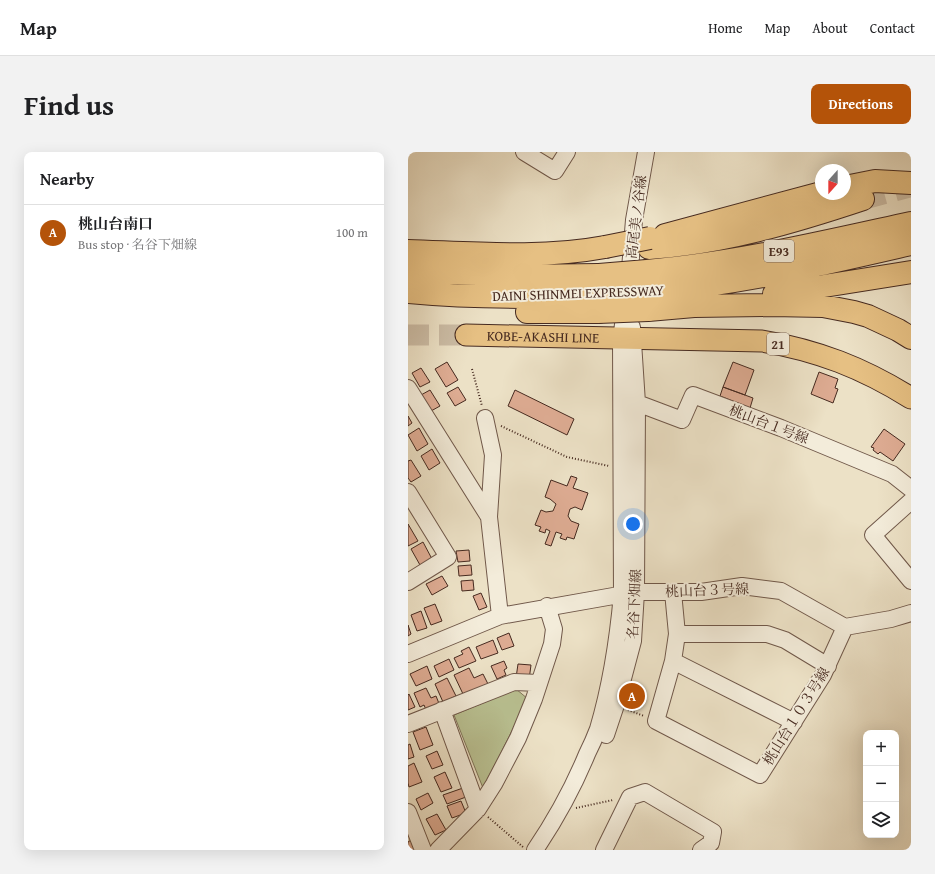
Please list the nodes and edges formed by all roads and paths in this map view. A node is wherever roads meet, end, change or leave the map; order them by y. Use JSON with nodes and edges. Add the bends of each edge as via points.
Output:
{"nodes":[{"id":1,"x":524,"y":152,"type":"edge"},
{"id":2,"x":567,"y":152,"type":"edge"},
{"id":3,"x":646,"y":152,"type":"edge"},
{"id":4,"x":911,"y":183,"type":"edge"},
{"id":5,"x":851,"y":186,"type":"edge"},
{"id":6,"x":815,"y":195,"type":"edge"},
{"id":7,"x":864,"y":199,"type":"tunnel mouth"},
{"id":8,"x":911,"y":223,"type":"edge"},
{"id":9,"x":650,"y":243,"type":"junction"},
{"id":10,"x":911,"y":244,"type":"edge"},
{"id":11,"x":408,"y":251,"type":"edge"},
{"id":12,"x":408,"y":271,"type":"edge"},
{"id":13,"x":911,"y":272,"type":"edge"},
{"id":14,"x":642,"y":289,"type":"junction"},
{"id":15,"x":408,"y":292,"type":"edge"},
{"id":16,"x":598,"y":294,"type":"junction"},
{"id":17,"x":408,"y":302,"type":"edge"},
{"id":18,"x":694,"y":306,"type":"junction"},
{"id":19,"x":466,"y":335,"type":"tunnel mouth"},
{"id":20,"x":911,"y":338,"type":"edge"},
{"id":21,"x":627,"y":339,"type":"junction"},
{"id":22,"x":472,"y":369,"type":"dead end"},
{"id":23,"x":408,"y":388,"type":"edge"},
{"id":24,"x":911,"y":398,"type":"edge"},
{"id":25,"x":637,"y":403,"type":"junction"},
{"id":26,"x":485,"y":418,"type":"junction"},
{"id":27,"x":622,"y":468,"type":"junction"},
{"id":28,"x":911,"y":489,"type":"edge"},
{"id":29,"x":408,"y":492,"type":"edge"},
{"id":30,"x":911,"y":501,"type":"edge"},
{"id":31,"x":489,"y":517,"type":"junction"},
{"id":32,"x":911,"y":581,"type":"edge"},
{"id":33,"x":408,"y":582,"type":"edge"},
{"id":34,"x":673,"y":592,"type":"junction"},
{"id":35,"x":629,"y":593,"type":"junction"},
{"id":36,"x":547,"y":606,"type":"junction"},
{"id":37,"x":911,"y":613,"type":"edge"},
{"id":38,"x":500,"y":616,"type":"junction"},
{"id":39,"x":845,"y":627,"type":"junction"},
{"id":40,"x":677,"y":634,"type":"junction"},
{"id":41,"x":408,"y":654,"type":"edge"},
{"id":42,"x":673,"y":661,"type":"junction"},
{"id":43,"x":828,"y":666,"type":"junction"},
{"id":44,"x":539,"y":683,"type":"junction"},
{"id":45,"x":616,"y":705,"type":"junction"},
{"id":46,"x":442,"y":710,"type":"junction"},
{"id":47,"x":656,"y":721,"type":"junction"},
{"id":48,"x":794,"y":722,"type":"junction"},
{"id":49,"x":408,"y":724,"type":"edge"},
{"id":50,"x":630,"y":797,"type":"junction"},
{"id":51,"x":573,"y":808,"type":"junction"},
{"id":52,"x":478,"y":809,"type":"junction"},
{"id":53,"x":408,"y":812,"type":"edge"},
{"id":54,"x":423,"y":850,"type":"edge"},
{"id":55,"x":438,"y":850,"type":"edge"},
{"id":56,"x":527,"y":850,"type":"edge"},
{"id":57,"x":535,"y":850,"type":"edge"},
{"id":58,"x":546,"y":850,"type":"edge"},
{"id":59,"x":604,"y":850,"type":"edge"},
{"id":60,"x":701,"y":850,"type":"edge"}],
"edges":[{"from":1,"to":2,"type":"street","via":[[555,171]]},
{"from":3,"to":14,"type":"street","name":"高尾美ノ谷線","via":[[634,220]]},
{"from":4,"to":5,"type":"highway","via":[[875,182]]},
{"from":6,"to":9,"type":"highway"},
{"from":7,"to":9,"type":"highway","via":[[762,230],[700,242]]},
{"from":8,"to":14,"type":"highway","name":"DAINI SHINMEI EXPRESSWAY","number":"E93","via":[[811,245],[703,264]]},
{"from":9,"to":11,"type":"highway","bridge":true,"via":[[530,254]]},
{"from":10,"to":14,"type":"highway","name":"DAINI SHINMEI EXPRESSWAY","number":"E93","via":[[764,275],[666,290]]},
{"from":12,"to":16,"type":"highway","name":"DAINI SHINMEI EXPRESSWAY","number":"E93","via":[[519,276]]},
{"from":13,"to":18,"type":"highway"},
{"from":14,"to":16,"type":"highway","name":"DAINI SHINMEI EXPRESSWAY","number":"E93","bridge":true},
{"from":14,"to":16,"type":"highway","bridge":true},
{"from":14,"to":18,"type":"highway"},
{"from":14,"to":21,"type":"street","name":"高尾美ノ谷線"},
{"from":15,"to":16,"type":"highway","name":"DAINI SHINMEI EXPRESSWAY","number":"E93","via":[[511,297]]},
{"from":16,"to":17,"type":"highway","via":[[520,312]]},
{"from":18,"to":20,"type":"highway","via":[[823,306],[868,316]]},
{"from":19,"to":21,"type":"main road","name":"KOBE-AKASHI LINE","number":"21"},
{"from":21,"to":24,"type":"main road","name":"KOBE-AKASHI LINE","number":"21","via":[[740,340],[789,346],[847,365],[893,386]]},
{"from":21,"to":25,"type":"street","name":"名谷下畑線"},
{"from":21,"to":27,"type":"street","name":"名谷下畑線"},
{"from":22,"to":26,"type":"path"},
{"from":23,"to":31,"type":"street"},
{"from":25,"to":28,"type":"street","name":"桃山台１号線","via":[[682,420],[693,395],[892,474]]},
{"from":25,"to":35,"type":"street","name":"名谷下畑線"},
{"from":26,"to":27,"type":"path","via":[[567,458]]},
{"from":26,"to":31,"type":"street","via":[[493,455]]},
{"from":27,"to":35,"type":"street","name":"名谷下畑線"},
{"from":29,"to":33,"type":"street","via":[[448,557]]},
{"from":30,"to":32,"type":"street","via":[[874,535]]},
{"from":31,"to":38,"type":"street"},
{"from":34,"to":35,"type":"street","name":"桃山台３号線"},
{"from":34,"to":39,"type":"street","name":"桃山台３号線","via":[[701,592],[742,586],[781,591]]},
{"from":34,"to":40,"type":"street"},
{"from":35,"to":36,"type":"street","name":"桃山台３号線"},
{"from":35,"to":45,"type":"street","name":"名谷下畑線","via":[[633,641]]},
{"from":35,"to":57,"type":"street","name":"名谷下畑線","via":[[598,730],[555,820]]},
{"from":36,"to":38,"type":"street","name":"桃山台３号線"},
{"from":36,"to":44,"type":"street","via":[[554,629],[552,644]]},
{"from":37,"to":39,"type":"street"},
{"from":38,"to":41,"type":"street","name":"桃山台３号線"},
{"from":39,"to":43,"type":"street","name":"桃山台１０３号線"},
{"from":40,"to":42,"type":"street"},
{"from":40,"to":43,"type":"street","via":[[767,634],[785,640]]},
{"from":42,"to":47,"type":"street"},
{"from":42,"to":48,"type":"street"},
{"from":43,"to":48,"type":"street","name":"桃山台１０３号線"},
{"from":44,"to":46,"type":"street","via":[[514,682]]},
{"from":44,"to":52,"type":"street","via":[[518,738]]},
{"from":45,"to":47,"type":"path"},
{"from":45,"to":51,"type":"street","name":"名谷下畑線","via":[[596,760]]},
{"from":46,"to":49,"type":"street"},
{"from":46,"to":52,"type":"street"},
{"from":47,"to":48,"type":"street","name":"桃山台１０３号線","via":[[760,775]]},
{"from":50,"to":51,"type":"path"},
{"from":50,"to":59,"type":"street"},
{"from":50,"to":60,"type":"street","via":[[645,792],[713,832],[711,843]]},
{"from":51,"to":58,"type":"street","name":"名谷下畑線"},
{"from":52,"to":55,"type":"street"},
{"from":52,"to":56,"type":"path"},
{"from":53,"to":54,"type":"street"}]}
